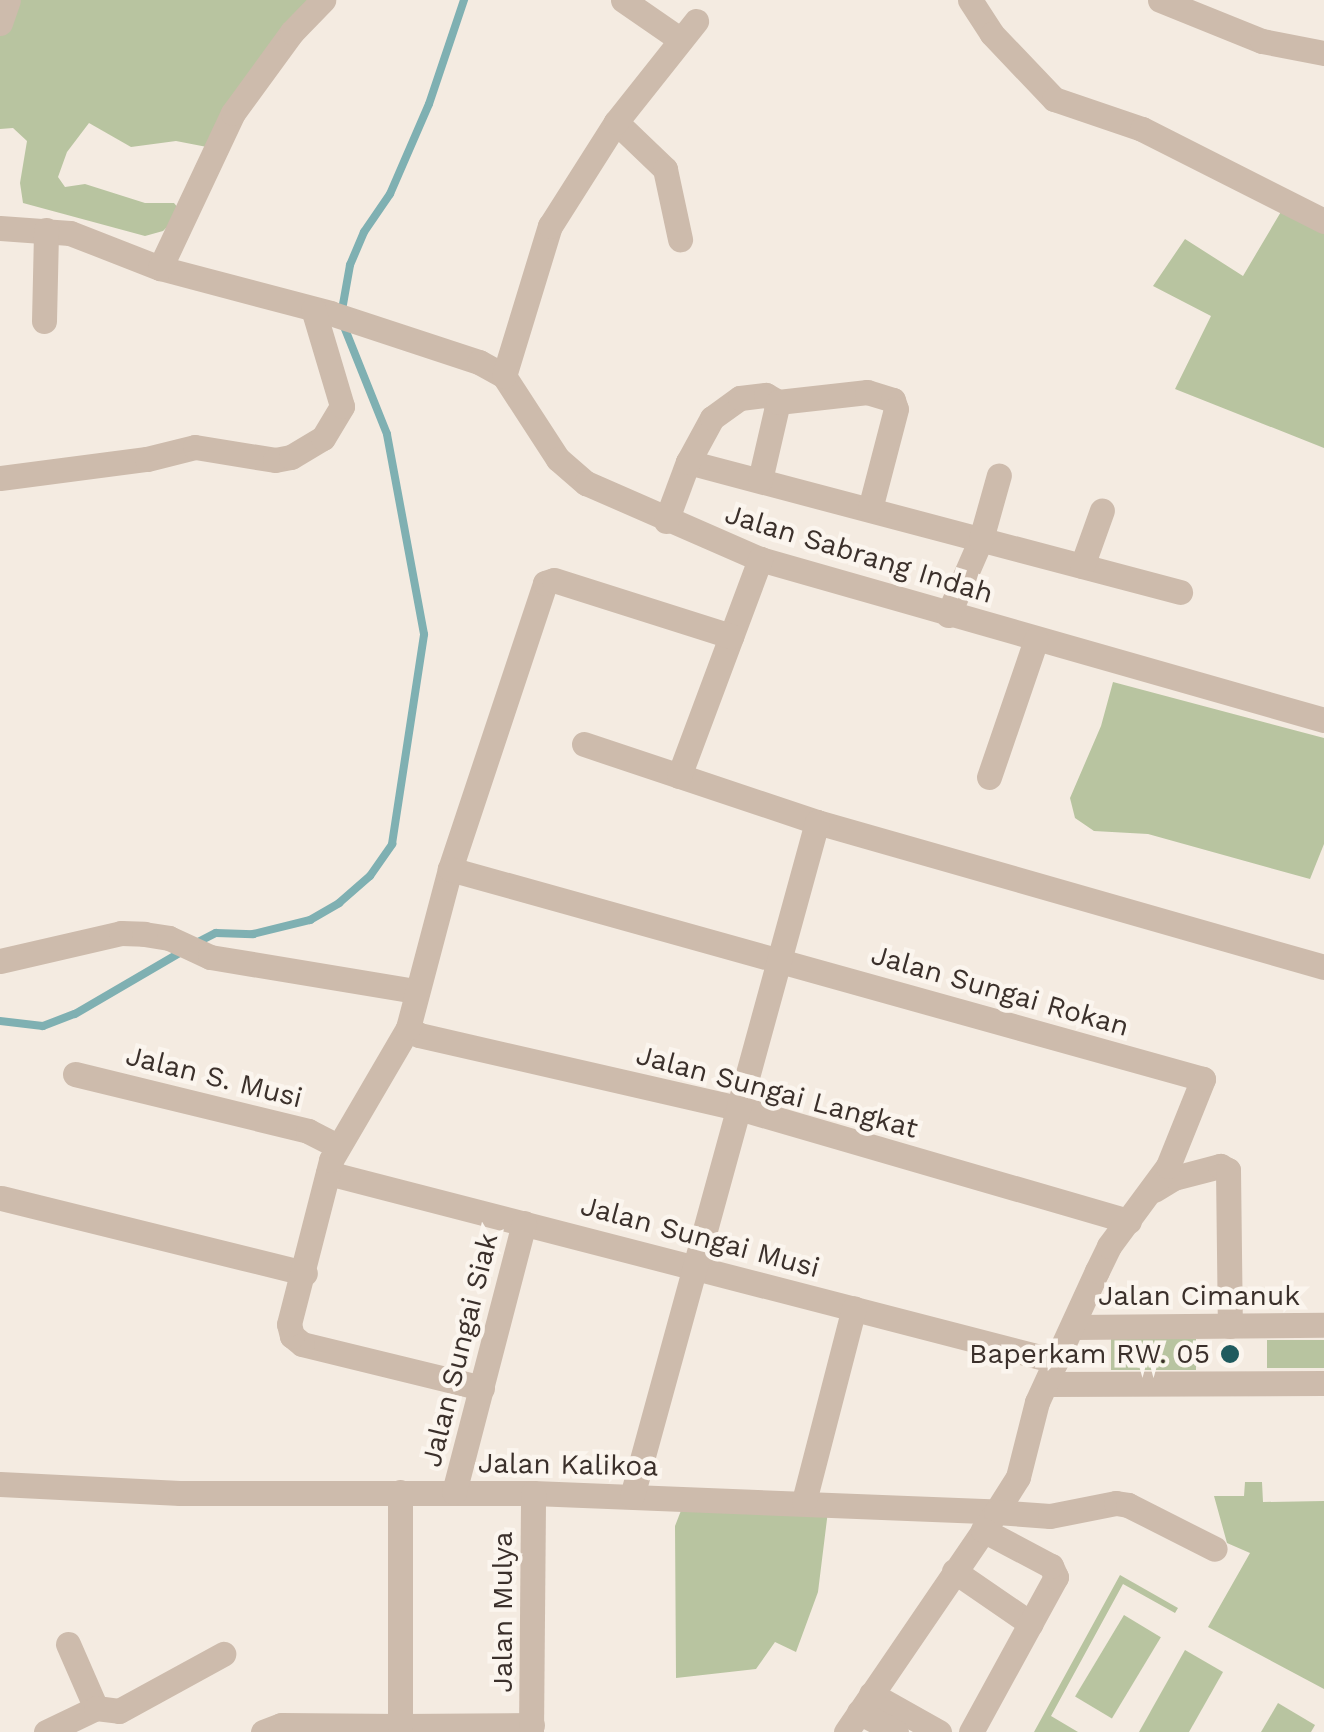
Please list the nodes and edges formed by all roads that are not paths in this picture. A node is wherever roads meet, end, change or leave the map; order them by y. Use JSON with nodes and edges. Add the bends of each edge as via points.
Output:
{"nodes":[{"id":1,"x":8,"y":0,"type":"edge"},
{"id":2,"x":322,"y":0,"type":"edge"},
{"id":3,"x":624,"y":0,"type":"edge"},
{"id":4,"x":970,"y":0,"type":"edge"},
{"id":5,"x":1160,"y":0,"type":"edge"},
{"id":6,"x":1207,"y":0,"type":"edge"},
{"id":7,"x":0,"y":23,"type":"edge"},
{"id":8,"x":1324,"y":52,"type":"edge"},
{"id":9,"x":616,"y":122,"type":"junction"},
{"id":10,"x":1324,"y":221,"type":"edge"},
{"id":11,"x":0,"y":228,"type":"edge"},
{"id":12,"x":46,"y":230,"type":"junction"},
{"id":13,"x":680,"y":239,"type":"dead end"},
{"id":14,"x":160,"y":268,"type":"junction"},
{"id":15,"x":321,"y":311,"type":"junction"},
{"id":16,"x":44,"y":321,"type":"dead end"},
{"id":17,"x":504,"y":376,"type":"junction"},
{"id":18,"x":778,"y":402,"type":"junction"},
{"id":19,"x":688,"y":462,"type":"junction"},
{"id":20,"x":998,"y":475,"type":"dead end"},
{"id":21,"x":0,"y":478,"type":"edge"},
{"id":22,"x":760,"y":480,"type":"junction"},
{"id":23,"x":870,"y":509,"type":"junction"},
{"id":24,"x":1102,"y":510,"type":"dead end"},
{"id":25,"x":666,"y":522,"type":"junction"},
{"id":26,"x":981,"y":539,"type":"junction"},
{"id":27,"x":760,"y":560,"type":"junction"},
{"id":28,"x":1082,"y":566,"type":"junction"},
{"id":29,"x":1180,"y":592,"type":"dead end"},
{"id":30,"x":948,"y":615,"type":"junction"},
{"id":31,"x":732,"y":636,"type":"junction"},
{"id":32,"x":1036,"y":640,"type":"junction"},
{"id":33,"x":1324,"y":720,"type":"edge"},
{"id":34,"x":584,"y":744,"type":"dead end"},
{"id":35,"x":680,"y":776,"type":"junction"},
{"id":36,"x":988,"y":777,"type":"dead end"},
{"id":37,"x":817,"y":822,"type":"junction"},
{"id":38,"x":450,"y":869,"type":"junction"},
{"id":39,"x":780,"y":959,"type":"junction"},
{"id":40,"x":0,"y":961,"type":"edge"},
{"id":41,"x":1324,"y":966,"type":"edge"},
{"id":42,"x":416,"y":992,"type":"junction"},
{"id":43,"x":408,"y":1028,"type":"junction"},
{"id":44,"x":75,"y":1074,"type":"dead end"},
{"id":45,"x":739,"y":1108,"type":"junction"},
{"id":46,"x":336,"y":1145,"type":"junction"},
{"id":47,"x":328,"y":1173,"type":"junction"},
{"id":48,"x":1154,"y":1190,"type":"junction"},
{"id":49,"x":1,"y":1198,"type":"edge"},
{"id":50,"x":1129,"y":1222,"type":"junction"},
{"id":51,"x":524,"y":1223,"type":"junction"},
{"id":52,"x":695,"y":1267,"type":"junction"},
{"id":53,"x":305,"y":1272,"type":"junction"},
{"id":54,"x":854,"y":1308,"type":"junction"},
{"id":55,"x":1324,"y":1325,"type":"edge"},
{"id":56,"x":1230,"y":1326,"type":"junction"},
{"id":57,"x":1074,"y":1327,"type":"junction"},
{"id":58,"x":1052,"y":1372,"type":"junction"},
{"id":59,"x":1324,"y":1383,"type":"edge"},
{"id":60,"x":482,"y":1388,"type":"junction"},
{"id":61,"x":0,"y":1484,"type":"edge"},
{"id":62,"x":400,"y":1492,"type":"junction"},
{"id":63,"x":454,"y":1492,"type":"junction"},
{"id":64,"x":533,"y":1493,"type":"junction"},
{"id":65,"x":632,"y":1496,"type":"junction"},
{"id":66,"x":804,"y":1501,"type":"junction"},
{"id":67,"x":989,"y":1521,"type":"junction"},
{"id":68,"x":1215,"y":1549,"type":"dead end"},
{"id":69,"x":954,"y":1572,"type":"junction"},
{"id":70,"x":1031,"y":1624,"type":"junction"},
{"id":71,"x":68,"y":1644,"type":"dead end"},
{"id":72,"x":222,"y":1654,"type":"dead end"},
{"id":73,"x":859,"y":1713,"type":"edge"},
{"id":74,"x":105,"y":1717,"type":"edge"},
{"id":75,"x":400,"y":1726,"type":"junction"},
{"id":76,"x":532,"y":1728,"type":"edge"},
{"id":77,"x":46,"y":1732,"type":"edge"},
{"id":78,"x":263,"y":1732,"type":"edge"},
{"id":79,"x":896,"y":1732,"type":"edge"},
{"id":80,"x":939,"y":1732,"type":"edge"},
{"id":81,"x":972,"y":1732,"type":"edge"}],
"edges":[{"from":1,"to":7,"type":"street"},
{"from":2,"to":14,"type":"street","via":[[233,112]]},
{"from":3,"to":9,"type":"street","via":[[688,31]]},
{"from":4,"to":10,"type":"street","via":[[992,34],[1054,99],[1165,140]]},
{"from":5,"to":8,"type":"street","via":[[1262,40]]},
{"from":6,"to":8,"type":"street"},
{"from":9,"to":13,"type":"street","via":[[664,169]]},
{"from":9,"to":17,"type":"street","via":[[550,226]]},
{"from":11,"to":12,"type":"street"},
{"from":12,"to":14,"type":"street"},
{"from":12,"to":16,"type":"street"},
{"from":14,"to":15,"type":"street"},
{"from":15,"to":17,"type":"street"},
{"from":15,"to":21,"type":"street","via":[[340,414],[323,438],[283,460],[196,447],[146,460]]},
{"from":17,"to":25,"type":"street","name":"Jalan Sabrang Indah","via":[[566,468]]},
{"from":18,"to":19,"type":"street","via":[[766,395],[727,404]]},
{"from":18,"to":22,"type":"street"},
{"from":18,"to":23,"type":"street","via":[[868,392],[893,400]]},
{"from":19,"to":22,"type":"street"},
{"from":19,"to":25,"type":"street"},
{"from":20,"to":26,"type":"street"},
{"from":22,"to":23,"type":"street"},
{"from":23,"to":26,"type":"street"},
{"from":24,"to":28,"type":"street"},
{"from":25,"to":27,"type":"street","name":"Jalan Sabrang Indah"},
{"from":26,"to":28,"type":"street"},
{"from":26,"to":30,"type":"street"},
{"from":27,"to":30,"type":"street","name":"Jalan Sabrang Indah"},
{"from":27,"to":31,"type":"street"},
{"from":28,"to":29,"type":"street"},
{"from":30,"to":32,"type":"street","name":"Jalan Sabrang Indah"},
{"from":31,"to":35,"type":"street"},
{"from":31,"to":38,"type":"street","via":[[554,580],[545,583]]},
{"from":32,"to":33,"type":"street","name":"Jalan Sabrang Indah"},
{"from":32,"to":36,"type":"street"},
{"from":34,"to":35,"type":"street"},
{"from":35,"to":37,"type":"street"},
{"from":37,"to":39,"type":"street"},
{"from":37,"to":41,"type":"street"},
{"from":38,"to":39,"type":"street","name":"Jalan Sungai Rokan"},
{"from":38,"to":42,"type":"street"},
{"from":39,"to":45,"type":"street"},
{"from":39,"to":48,"type":"street","name":"Jalan Sungai Rokan","via":[[1203,1080]]},
{"from":40,"to":42,"type":"street","via":[[121,933],[169,938],[210,957]]},
{"from":42,"to":43,"type":"street"},
{"from":43,"to":45,"type":"street","name":"Jalan Sungai Langkat"},
{"from":43,"to":46,"type":"street"},
{"from":44,"to":46,"type":"street","name":"Jalan S. Musi","via":[[308,1131]]},
{"from":45,"to":50,"type":"street","name":"Jalan Sungai Langkat"},
{"from":45,"to":52,"type":"street"},
{"from":46,"to":47,"type":"street"},
{"from":47,"to":51,"type":"street","name":"Jalan Sungai Musi"},
{"from":47,"to":53,"type":"street"},
{"from":48,"to":50,"type":"street","name":"Jalan Sungai Rokan"},
{"from":48,"to":56,"type":"street","via":[[1189,1174],[1228,1170]]},
{"from":49,"to":53,"type":"street"},
{"from":50,"to":57,"type":"street","name":"Jalan Sungai Rokan","via":[[1110,1246]]},
{"from":51,"to":52,"type":"street","name":"Jalan Sungai Musi"},
{"from":51,"to":60,"type":"street","name":"Jalan Sungai Siak"},
{"from":52,"to":54,"type":"street","name":"Jalan Sungai Musi"},
{"from":52,"to":65,"type":"street"},
{"from":53,"to":60,"type":"street","via":[[289,1324],[298,1344]]},
{"from":54,"to":58,"type":"street","name":"Jalan Sungai Musi"},
{"from":54,"to":66,"type":"street"},
{"from":55,"to":56,"type":"street","name":"Jalan Cimanuk"},
{"from":56,"to":57,"type":"street","name":"Jalan Cimanuk"},
{"from":57,"to":58,"type":"street","name":"Jalan Sungai Rokan"},
{"from":58,"to":59,"type":"street"},
{"from":58,"to":67,"type":"street","via":[[1018,1477]]},
{"from":60,"to":63,"type":"street","name":"Jalan Sungai Siak"},
{"from":61,"to":62,"type":"street","name":"Jalan Kalikoa","via":[[180,1493]]},
{"from":62,"to":63,"type":"street","name":"Jalan Kalikoa"},
{"from":62,"to":75,"type":"street"},
{"from":63,"to":64,"type":"street","name":"Jalan Kalikoa"},
{"from":64,"to":65,"type":"street","name":"Jalan Kalikoa"},
{"from":64,"to":76,"type":"street","name":"Jalan Mulya"},
{"from":65,"to":66,"type":"street","name":"Jalan Kalikoa"},
{"from":66,"to":67,"type":"street","name":"Jalan Kalikoa"},
{"from":67,"to":68,"type":"street","name":"Jalan Kalikoa","via":[[1128,1504]]},
{"from":67,"to":69,"type":"street"},
{"from":67,"to":70,"type":"street","via":[[1054,1572]]},
{"from":69,"to":70,"type":"street"},
{"from":69,"to":73,"type":"street"},
{"from":70,"to":81,"type":"street"},
{"from":71,"to":74,"type":"street"},
{"from":72,"to":74,"type":"street"},
{"from":73,"to":79,"type":"street"},
{"from":73,"to":80,"type":"street"},
{"from":74,"to":77,"type":"street"},
{"from":75,"to":76,"type":"street"},
{"from":75,"to":78,"type":"street","via":[[273,1726]]}]}
